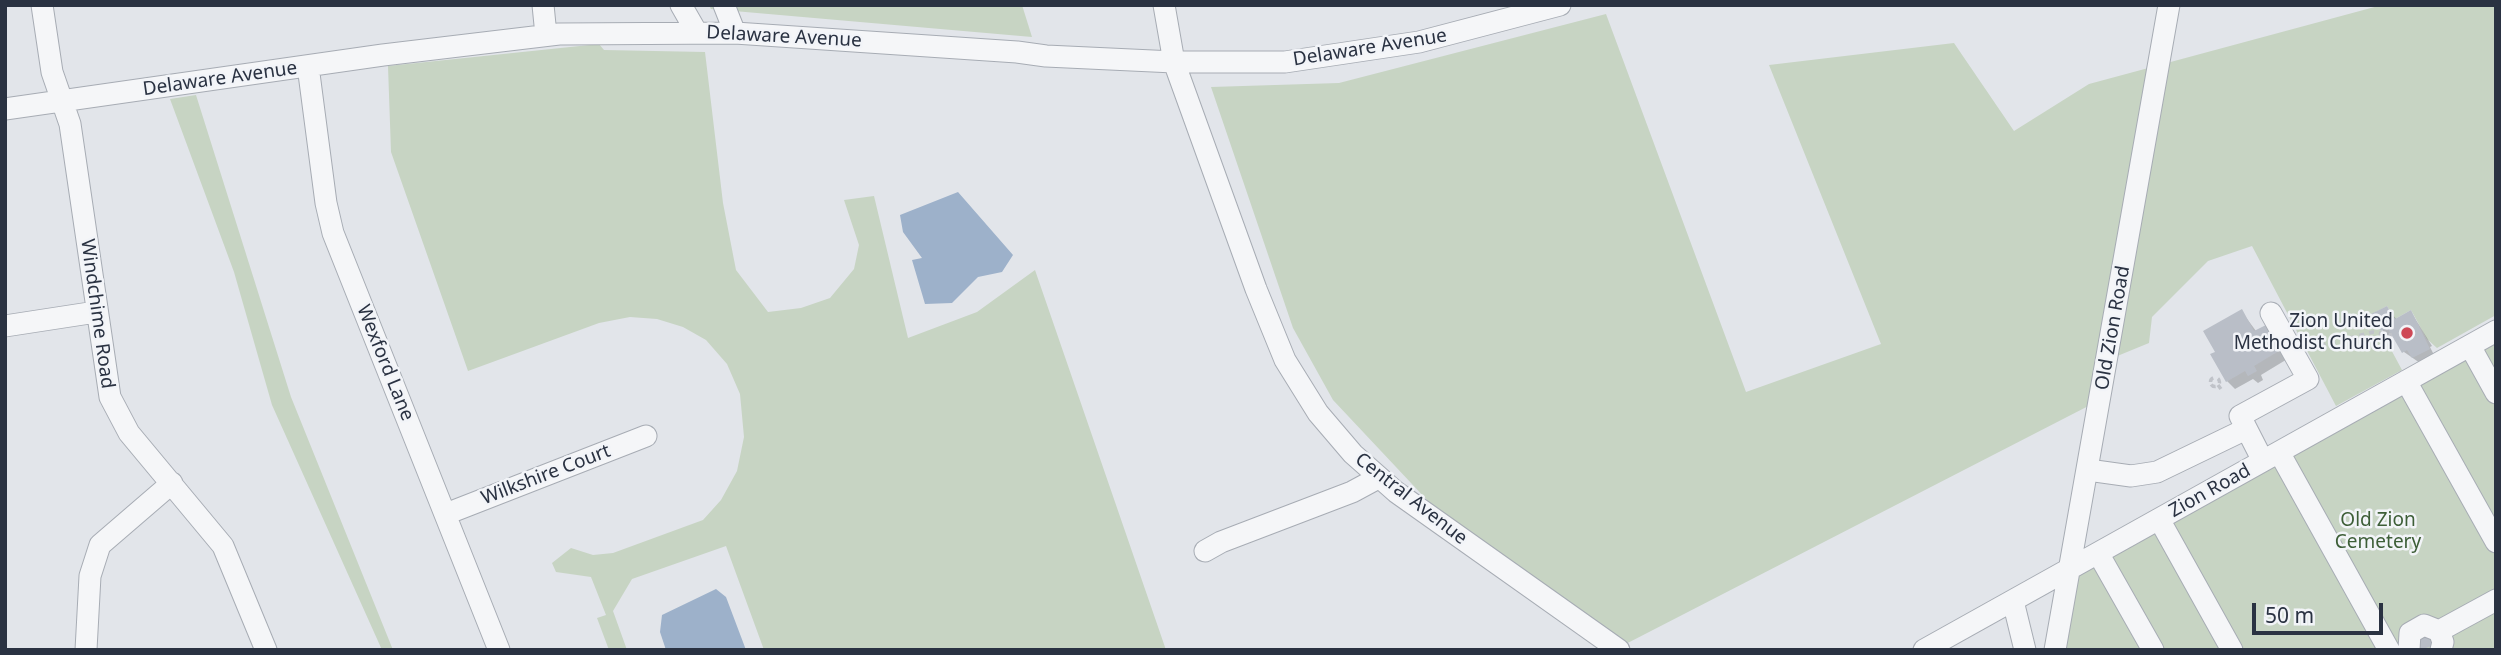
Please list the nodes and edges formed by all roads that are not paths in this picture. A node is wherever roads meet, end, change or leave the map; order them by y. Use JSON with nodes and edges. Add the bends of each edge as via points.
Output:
{"nodes":[{"id":1,"x":42,"y":5,"type":"edge"},
{"id":2,"x":542,"y":5,"type":"edge"},
{"id":3,"x":681,"y":5,"type":"edge"},
{"id":4,"x":724,"y":5,"type":"edge"},
{"id":5,"x":1164,"y":5,"type":"edge"},
{"id":6,"x":1560,"y":5,"type":"edge"},
{"id":7,"x":2169,"y":5,"type":"edge"},
{"id":8,"x":696,"y":33,"type":"junction"},
{"id":9,"x":735,"y":33,"type":"junction"},
{"id":10,"x":546,"y":35,"type":"junction"},
{"id":11,"x":1174,"y":62,"type":"junction"},
{"id":12,"x":307,"y":66,"type":"junction"},
{"id":13,"x":62,"y":101,"type":"junction"},
{"id":14,"x":5,"y":109,"type":"edge"},
{"id":15,"x":96,"y":312,"type":"junction"},
{"id":16,"x":2271,"y":313,"type":"dead end"},
{"id":17,"x":5,"y":326,"type":"edge"},
{"id":18,"x":2496,"y":331,"type":"edge"},
{"id":19,"x":2470,"y":346,"type":"junction"},
{"id":20,"x":2406,"y":381,"type":"junction"},
{"id":21,"x":2496,"y":393,"type":"edge"},
{"id":22,"x":2246,"y":429,"type":"junction"},
{"id":23,"x":646,"y":436,"type":"dead end"},
{"id":24,"x":2271,"y":457,"type":"junction"},
{"id":25,"x":2088,"y":470,"type":"junction"},
{"id":26,"x":1378,"y":478,"type":"junction"},
{"id":27,"x":172,"y":483,"type":"junction"},
{"id":28,"x":446,"y":514,"type":"junction"},
{"id":29,"x":2158,"y":519,"type":"junction"},
{"id":30,"x":2496,"y":542,"type":"edge"},
{"id":31,"x":1205,"y":551,"type":"dead end"},
{"id":32,"x":2098,"y":553,"type":"junction"},
{"id":33,"x":2070,"y":569,"type":"junction"},
{"id":34,"x":2496,"y":600,"type":"edge"},
{"id":35,"x":2013,"y":601,"type":"junction"},
{"id":36,"x":2440,"y":640,"type":"edge"},
{"id":37,"x":497,"y":649,"type":"edge"},
{"id":38,"x":2408,"y":649,"type":"edge"},
{"id":39,"x":86,"y":650,"type":"edge"},
{"id":40,"x":266,"y":650,"type":"edge"},
{"id":41,"x":1619,"y":650,"type":"edge"},
{"id":42,"x":1924,"y":650,"type":"edge"},
{"id":43,"x":2025,"y":650,"type":"edge"},
{"id":44,"x":2056,"y":650,"type":"edge"},
{"id":45,"x":2153,"y":650,"type":"edge"},
{"id":46,"x":2232,"y":650,"type":"edge"},
{"id":47,"x":2389,"y":650,"type":"edge"}],
"edges":[{"from":1,"to":13,"type":"street","name":"Windchime Road","via":[[52,72]]},
{"from":2,"to":10,"type":"street"},
{"from":3,"to":8,"type":"street"},
{"from":4,"to":9,"type":"street"},
{"from":5,"to":11,"type":"street","name":"Central Avenue"},
{"from":6,"to":11,"type":"street","name":"Delaware Avenue","via":[[1431,40],[1349,55],[1285,62]]},
{"from":7,"to":25,"type":"street","name":"Old Zion Road"},
{"from":8,"to":9,"type":"street","name":"Delaware Avenue"},
{"from":8,"to":10,"type":"street","name":"Delaware Avenue"},
{"from":9,"to":11,"type":"street","name":"Delaware Avenue"},
{"from":10,"to":12,"type":"street","name":"Delaware Avenue"},
{"from":11,"to":26,"type":"street","name":"Central Avenue","via":[[1285,360],[1318,413]]},
{"from":12,"to":13,"type":"street","name":"Delaware Avenue"},
{"from":12,"to":28,"type":"street","name":"Wexford Lane","via":[[333,233]]},
{"from":13,"to":14,"type":"street","name":"Delaware Avenue"},
{"from":13,"to":15,"type":"street","name":"Windchime Road","via":[[70,124]]},
{"from":15,"to":17,"type":"street"},
{"from":15,"to":27,"type":"street","name":"Windchime Road","via":[[114,408]]},
{"from":16,"to":22,"type":"street","via":[[2308,379],[2240,416]]},
{"from":18,"to":19,"type":"street","name":"Zion Road"},
{"from":19,"to":20,"type":"street","name":"Zion Road"},
{"from":19,"to":21,"type":"street"},
{"from":20,"to":24,"type":"street","name":"Zion Road"},
{"from":20,"to":30,"type":"street"},
{"from":22,"to":24,"type":"street"},
{"from":22,"to":25,"type":"street","via":[[2157,472],[2121,476]]},
{"from":23,"to":28,"type":"street","name":"Wilkshire Court"},
{"from":24,"to":29,"type":"street","name":"Zion Road"},
{"from":24,"to":47,"type":"street"},
{"from":25,"to":33,"type":"street","name":"Old Zion Road"},
{"from":26,"to":31,"type":"street"},
{"from":26,"to":41,"type":"street","name":"Central Avenue"},
{"from":27,"to":39,"type":"street","via":[[100,545],[90,576]]},
{"from":27,"to":40,"type":"street","name":"Windchime Road","via":[[223,546]]},
{"from":28,"to":37,"type":"street","name":"Wexford Lane"},
{"from":29,"to":32,"type":"street","name":"Zion Road"},
{"from":29,"to":46,"type":"street"},
{"from":32,"to":33,"type":"street","name":"Zion Road"},
{"from":32,"to":45,"type":"street"},
{"from":33,"to":35,"type":"street","name":"Zion Road"},
{"from":33,"to":44,"type":"street","name":"Old Zion Road"},
{"from":34,"to":36,"type":"street"},
{"from":35,"to":42,"type":"street","name":"Zion Road"},
{"from":35,"to":43,"type":"street"},
{"from":36,"to":38,"type":"street","via":[[2430,625],[2414,629]]}]}
